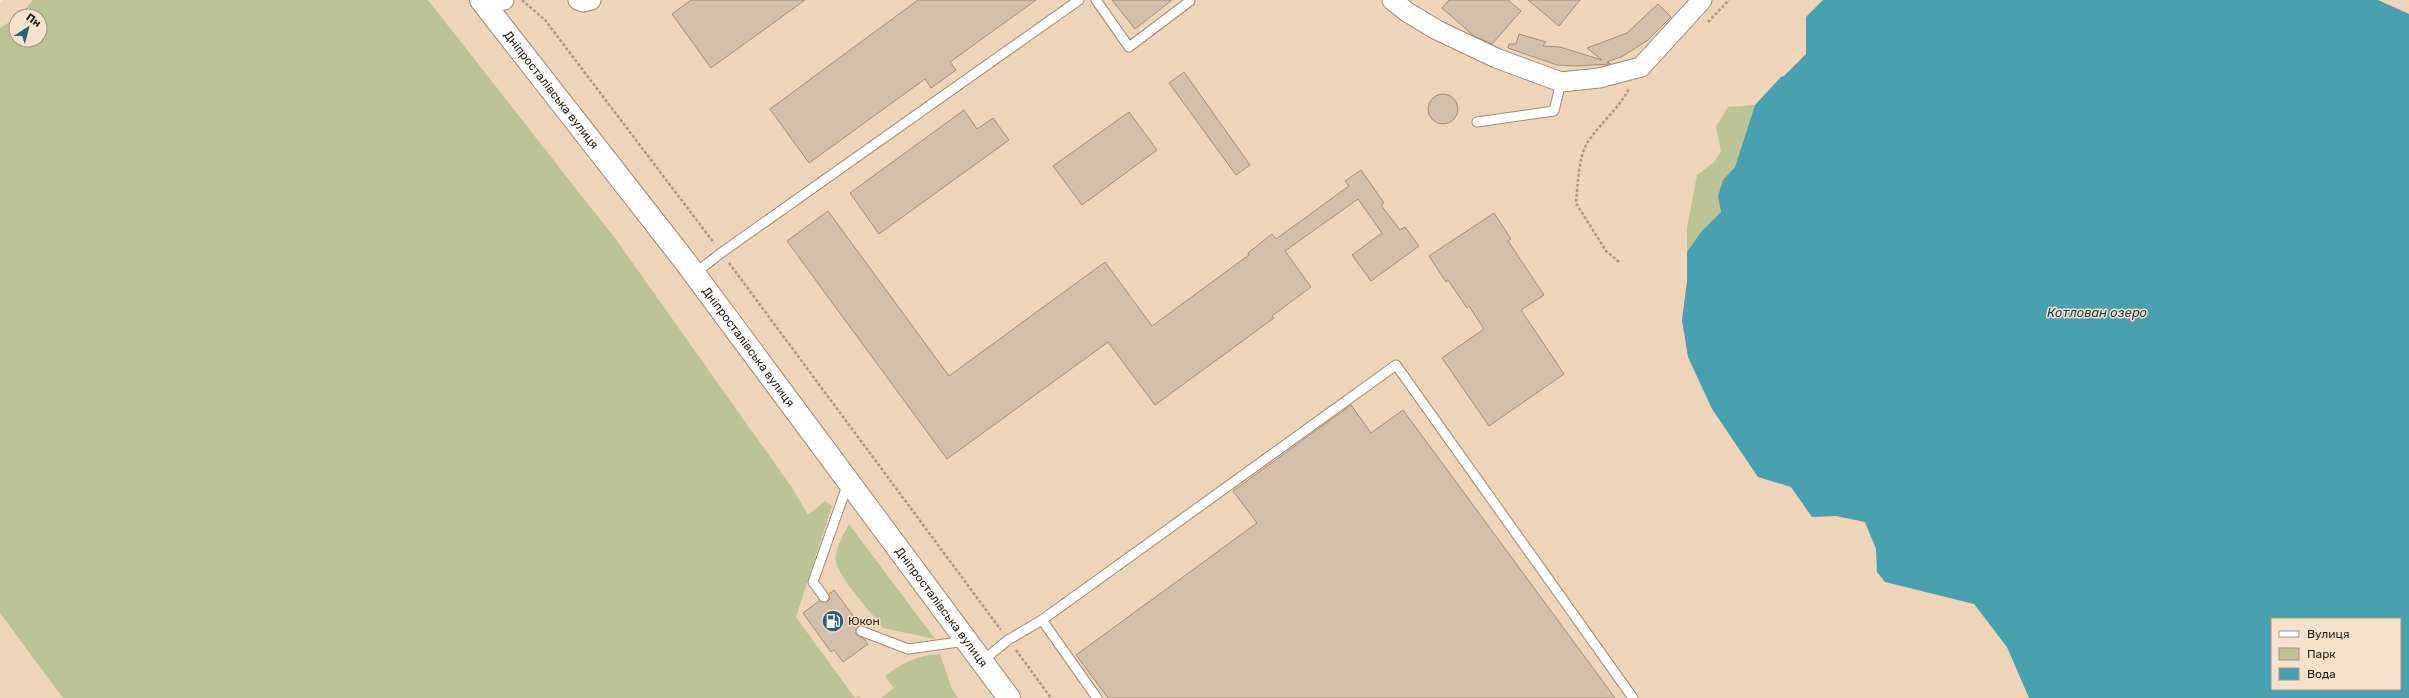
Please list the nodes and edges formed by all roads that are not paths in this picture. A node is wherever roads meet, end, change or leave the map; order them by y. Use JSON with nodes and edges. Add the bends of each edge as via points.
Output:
{"nodes":[{"id":1,"x":578,"y":0,"type":"edge"},
{"id":2,"x":591,"y":0,"type":"edge"},
{"id":3,"x":1079,"y":0,"type":"edge"},
{"id":4,"x":1096,"y":0,"type":"edge"},
{"id":5,"x":1392,"y":0,"type":"edge"},
{"id":6,"x":1702,"y":0,"type":"edge"},
{"id":7,"x":490,"y":1,"type":"edge"},
{"id":8,"x":1190,"y":1,"type":"dead end"},
{"id":9,"x":1561,"y":82,"type":"junction"},
{"id":10,"x":1478,"y":122,"type":"dead end"},
{"id":11,"x":694,"y":274,"type":"junction"},
{"id":12,"x":849,"y":480,"type":"junction"},
{"id":13,"x":824,"y":597,"type":"dead end"},
{"id":14,"x":1042,"y":620,"type":"junction"},
{"id":15,"x":861,"y":631,"type":"dead end"},
{"id":16,"x":966,"y":641,"type":"junction"},
{"id":17,"x":981,"y":662,"type":"junction"},
{"id":18,"x":1009,"y":698,"type":"edge"},
{"id":19,"x":1097,"y":698,"type":"edge"},
{"id":20,"x":1633,"y":698,"type":"edge"}],
"edges":[{"from":1,"to":2,"type":"street"},
{"from":3,"to":11,"type":"lane"},
{"from":4,"to":8,"type":"lane","via":[[1129,47]]},
{"from":5,"to":9,"type":"street","via":[[1406,12],[1437,30],[1496,58]]},
{"from":6,"to":9,"type":"street","via":[[1641,67],[1599,78]]},
{"from":7,"to":11,"type":"street","name":"Дніпросталівська вулиця"},
{"from":9,"to":10,"type":"lane","via":[[1554,111]]},
{"from":11,"to":12,"type":"street","name":"Дніпросталівська вулиця"},
{"from":12,"to":13,"type":"lane","via":[[814,582]]},
{"from":12,"to":16,"type":"street","name":"Дніпросталівська вулиця"},
{"from":14,"to":17,"type":"lane","via":[[1008,640]]},
{"from":14,"to":19,"type":"lane"},
{"from":14,"to":20,"type":"lane","via":[[1396,365]]},
{"from":15,"to":16,"type":"lane","via":[[908,649]]},
{"from":16,"to":17,"type":"street","name":"Дніпросталівська вулиця"},
{"from":17,"to":18,"type":"street","name":"Дніпросталівська вулиця"}]}
